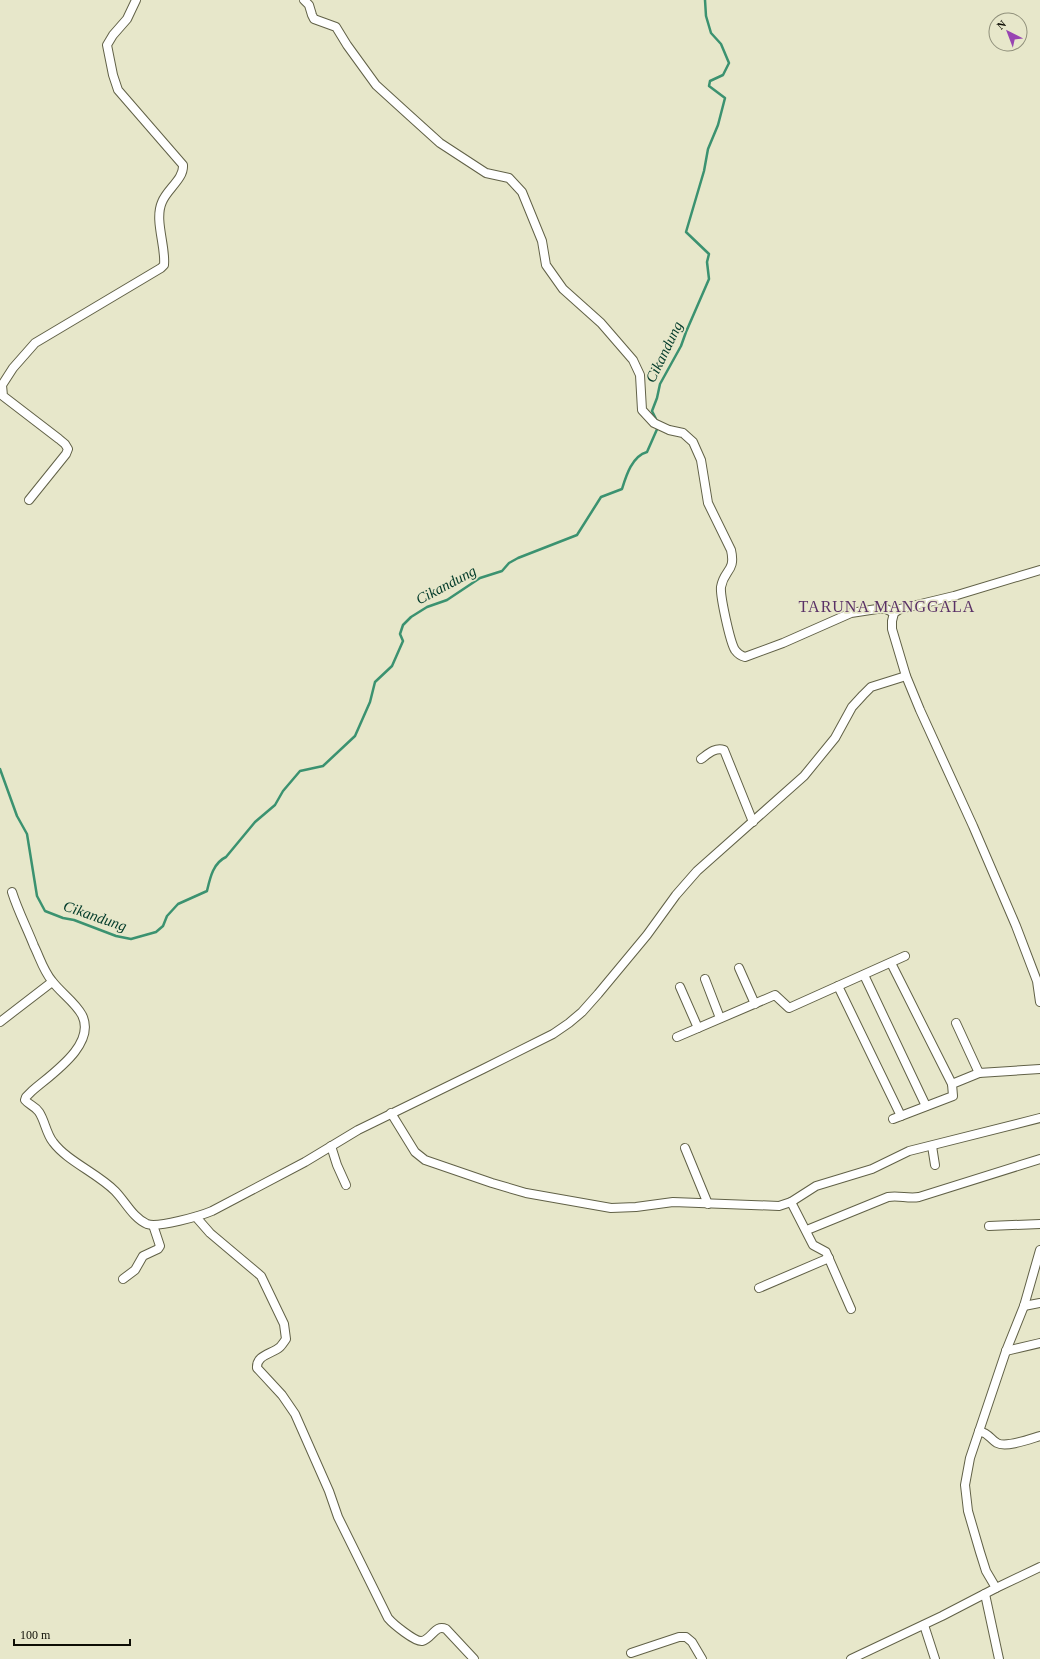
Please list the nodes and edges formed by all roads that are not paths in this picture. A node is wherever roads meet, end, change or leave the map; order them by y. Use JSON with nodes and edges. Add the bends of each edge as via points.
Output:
{"nodes":[{"id":1,"x":136,"y":0,"type":"edge"},
{"id":2,"x":304,"y":0,"type":"edge"},
{"id":3,"x":1,"y":389,"type":"edge"},
{"id":4,"x":29,"y":500,"type":"dead end"},
{"id":5,"x":1040,"y":570,"type":"edge"},
{"id":6,"x":894,"y":614,"type":"junction"},
{"id":7,"x":906,"y":676,"type":"junction"},
{"id":8,"x":701,"y":758,"type":"dead end"},
{"id":9,"x":753,"y":822,"type":"junction"},
{"id":10,"x":12,"y":892,"type":"dead end"},
{"id":11,"x":905,"y":956,"type":"dead end"},
{"id":12,"x":891,"y":963,"type":"junction"},
{"id":13,"x":739,"y":968,"type":"dead end"},
{"id":14,"x":864,"y":975,"type":"junction"},
{"id":15,"x":705,"y":979,"type":"dead end"},
{"id":16,"x":52,"y":982,"type":"junction"},
{"id":17,"x":838,"y":986,"type":"junction"},
{"id":18,"x":680,"y":987,"type":"dead end"},
{"id":19,"x":1040,"y":1002,"type":"edge"},
{"id":20,"x":755,"y":1004,"type":"junction"},
{"id":21,"x":720,"y":1018,"type":"junction"},
{"id":22,"x":0,"y":1022,"type":"edge"},
{"id":23,"x":956,"y":1023,"type":"dead end"},
{"id":24,"x":698,"y":1028,"type":"junction"},
{"id":25,"x":678,"y":1036,"type":"dead end"},
{"id":26,"x":1040,"y":1070,"type":"edge"},
{"id":27,"x":979,"y":1073,"type":"junction"},
{"id":28,"x":952,"y":1084,"type":"junction"},
{"id":29,"x":926,"y":1106,"type":"junction"},
{"id":30,"x":391,"y":1113,"type":"junction"},
{"id":31,"x":901,"y":1116,"type":"junction"},
{"id":32,"x":1040,"y":1118,"type":"edge"},
{"id":33,"x":893,"y":1119,"type":"dead end"},
{"id":34,"x":331,"y":1146,"type":"junction"},
{"id":35,"x":932,"y":1146,"type":"junction"},
{"id":36,"x":686,"y":1148,"type":"dead end"},
{"id":37,"x":1040,"y":1159,"type":"edge"},
{"id":38,"x":935,"y":1165,"type":"dead end"},
{"id":39,"x":346,"y":1185,"type":"dead end"},
{"id":40,"x":791,"y":1202,"type":"junction"},
{"id":41,"x":708,"y":1204,"type":"junction"},
{"id":42,"x":196,"y":1217,"type":"junction"},
{"id":43,"x":1040,"y":1224,"type":"edge"},
{"id":44,"x":153,"y":1225,"type":"junction"},
{"id":45,"x":989,"y":1226,"type":"dead end"},
{"id":46,"x":807,"y":1230,"type":"junction"},
{"id":47,"x":1040,"y":1250,"type":"edge"},
{"id":48,"x":829,"y":1258,"type":"junction"},
{"id":49,"x":123,"y":1280,"type":"dead end"},
{"id":50,"x":759,"y":1288,"type":"dead end"},
{"id":51,"x":1040,"y":1303,"type":"edge"},
{"id":52,"x":1024,"y":1306,"type":"junction"},
{"id":53,"x":851,"y":1309,"type":"dead end"},
{"id":54,"x":1040,"y":1343,"type":"edge"},
{"id":55,"x":1006,"y":1351,"type":"junction"},
{"id":56,"x":978,"y":1431,"type":"junction"},
{"id":57,"x":1040,"y":1436,"type":"edge"},
{"id":58,"x":1040,"y":1568,"type":"edge"},
{"id":59,"x":996,"y":1588,"type":"junction"},
{"id":60,"x":984,"y":1594,"type":"junction"},
{"id":61,"x":924,"y":1624,"type":"junction"},
{"id":62,"x":630,"y":1653,"type":"dead end"},
{"id":63,"x":474,"y":1659,"type":"edge"},
{"id":64,"x":702,"y":1659,"type":"edge"},
{"id":65,"x":851,"y":1659,"type":"edge"},
{"id":66,"x":935,"y":1659,"type":"edge"},
{"id":67,"x":999,"y":1659,"type":"edge"}],
"edges":[{"from":1,"to":3,"type":"street","via":[[127,19],[106,45],[118,90],[183,165],[184,171],[162,201],[160,211],[164,265],[36,343],[13,368]]},
{"from":2,"to":6,"type":"street","via":[[309,5],[314,19],[336,27],[376,86],[409,115],[440,142],[486,174],[509,178],[517,186],[522,192],[542,241],[546,265],[563,289],[601,323],[632,360],[640,375],[642,410],[654,423],[683,433],[693,442],[701,460],[708,503],[731,550],[733,565],[722,585],[721,594],[734,649],[740,656],[745,657],[770,648],[851,613],[886,609]]},
{"from":3,"to":4,"type":"street","via":[[3,396],[60,439],[68,449]]},
{"from":5,"to":6,"type":"street","via":[[900,609]]},
{"from":6,"to":7,"type":"street","via":[[892,629]]},
{"from":7,"to":9,"type":"street","via":[[871,687],[862,695],[852,707],[836,738],[804,776]]},
{"from":7,"to":19,"type":"street","via":[[1016,926],[1037,981]]},
{"from":8,"to":9,"type":"street","via":[[716,749],[724,750]]},
{"from":9,"to":30,"type":"street","via":[[697,871],[598,994],[569,1023],[553,1034]]},
{"from":10,"to":16,"type":"street","via":[[39,960]]},
{"from":11,"to":12,"type":"street"},
{"from":12,"to":14,"type":"street"},
{"from":12,"to":28,"type":"street"},
{"from":13,"to":20,"type":"street"},
{"from":14,"to":17,"type":"street"},
{"from":14,"to":29,"type":"street"},
{"from":15,"to":21,"type":"street"},
{"from":16,"to":22,"type":"street"},
{"from":16,"to":44,"type":"street","via":[[82,1016],[84,1033],[80,1044],[68,1060],[25,1100],[37,1109],[46,1131],[62,1152],[100,1177],[141,1220]]},
{"from":17,"to":20,"type":"street","via":[[789,1008],[775,996]]},
{"from":17,"to":31,"type":"street"},
{"from":18,"to":24,"type":"street"},
{"from":20,"to":21,"type":"street"},
{"from":21,"to":24,"type":"street"},
{"from":23,"to":27,"type":"street"},
{"from":24,"to":25,"type":"street"},
{"from":26,"to":27,"type":"street"},
{"from":27,"to":28,"type":"street"},
{"from":28,"to":29,"type":"street","via":[[953,1096]]},
{"from":29,"to":31,"type":"street"},
{"from":30,"to":34,"type":"street"},
{"from":30,"to":41,"type":"street","via":[[415,1152],[425,1160],[519,1191],[611,1208],[673,1202]]},
{"from":31,"to":33,"type":"street"},
{"from":32,"to":35,"type":"street"},
{"from":34,"to":39,"type":"street"},
{"from":34,"to":42,"type":"street","via":[[212,1211]]},
{"from":35,"to":38,"type":"street"},
{"from":35,"to":40,"type":"street","via":[[909,1152],[872,1169],[816,1186]]},
{"from":36,"to":41,"type":"street"},
{"from":37,"to":46,"type":"street","via":[[918,1197],[888,1197]]},
{"from":40,"to":41,"type":"street","via":[[779,1206]]},
{"from":40,"to":46,"type":"street"},
{"from":42,"to":44,"type":"street"},
{"from":42,"to":63,"type":"street","via":[[210,1234],[257,1272],[267,1288],[284,1324],[286,1339],[279,1347],[260,1359],[257,1368],[282,1395],[295,1414],[338,1517],[388,1618],[396,1626],[422,1641],[442,1627]]},
{"from":43,"to":45,"type":"street"},
{"from":44,"to":49,"type":"street","via":[[160,1246],[143,1256],[135,1270]]},
{"from":46,"to":48,"type":"street","via":[[813,1245],[824,1250]]},
{"from":47,"to":52,"type":"street"},
{"from":48,"to":50,"type":"street"},
{"from":48,"to":53,"type":"street"},
{"from":51,"to":52,"type":"street"},
{"from":52,"to":55,"type":"street"},
{"from":54,"to":55,"type":"street"},
{"from":55,"to":56,"type":"street"},
{"from":56,"to":57,"type":"street","via":[[987,1434],[998,1444],[1005,1445]]},
{"from":56,"to":59,"type":"street","via":[[965,1485],[968,1511],[980,1552],[986,1571]]},
{"from":58,"to":59,"type":"street"},
{"from":59,"to":60,"type":"street"},
{"from":60,"to":61,"type":"street"},
{"from":60,"to":67,"type":"street"},
{"from":61,"to":65,"type":"street"},
{"from":61,"to":66,"type":"street"},
{"from":62,"to":64,"type":"street","via":[[686,1637]]}]}
